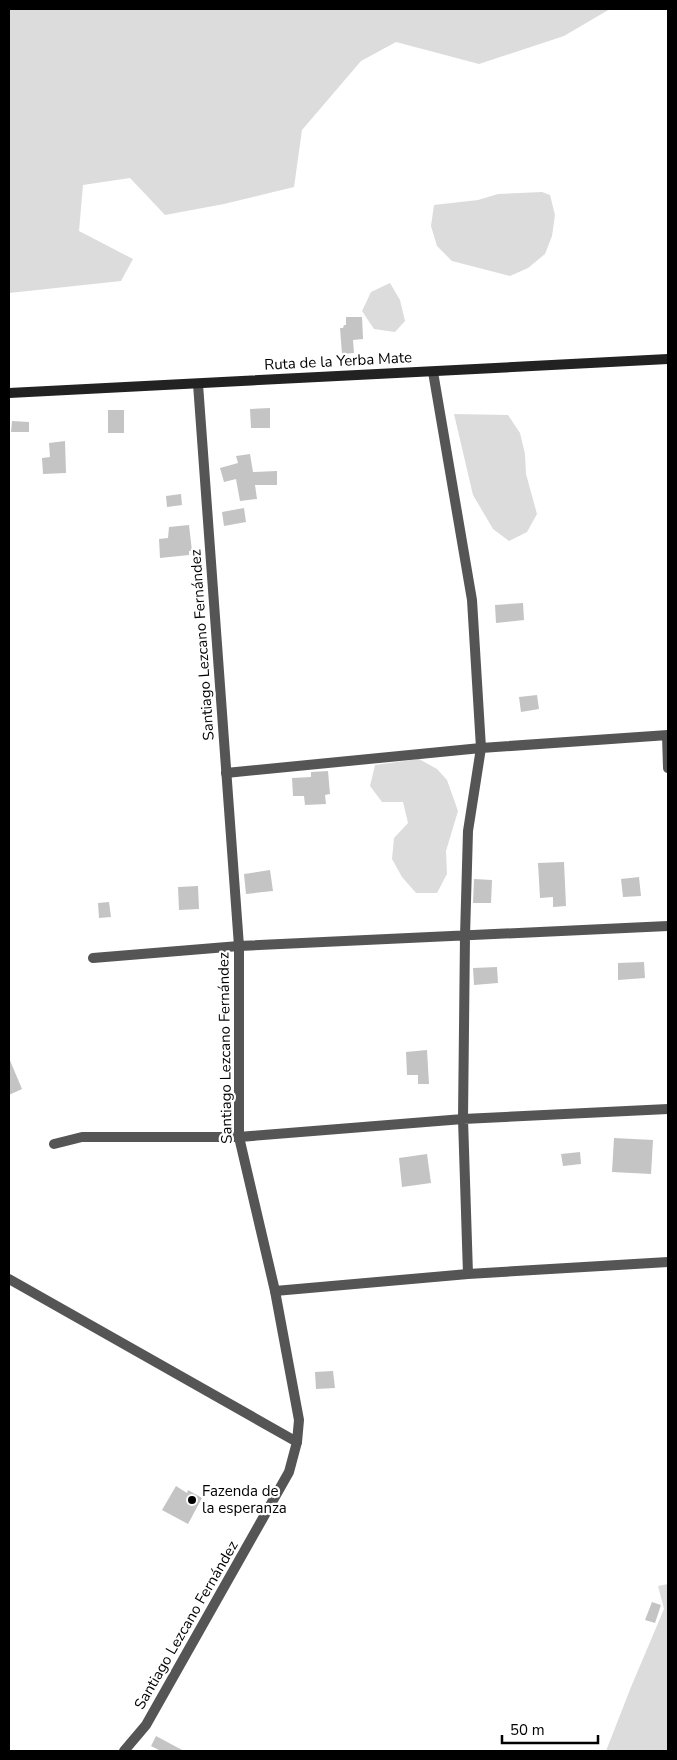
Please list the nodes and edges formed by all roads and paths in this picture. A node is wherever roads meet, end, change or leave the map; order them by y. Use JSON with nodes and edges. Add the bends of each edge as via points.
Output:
{"nodes":[{"id":1,"x":668,"y":359,"type":"edge"},
{"id":2,"x":433,"y":372,"type":"junction"},
{"id":3,"x":198,"y":384,"type":"junction"},
{"id":4,"x":9,"y":393,"type":"edge"},
{"id":5,"x":667,"y":735,"type":"edge"},
{"id":6,"x":481,"y":748,"type":"junction"},
{"id":7,"x":668,"y":768,"type":"edge"},
{"id":8,"x":226,"y":773,"type":"junction"},
{"id":9,"x":668,"y":926,"type":"edge"},
{"id":10,"x":465,"y":936,"type":"junction"},
{"id":11,"x":239,"y":946,"type":"junction"},
{"id":12,"x":93,"y":958,"type":"dead end"},
{"id":13,"x":668,"y":1109,"type":"edge"},
{"id":14,"x":463,"y":1118,"type":"junction"},
{"id":15,"x":239,"y":1137,"type":"junction"},
{"id":16,"x":54,"y":1144,"type":"dead end"},
{"id":17,"x":668,"y":1262,"type":"edge"},
{"id":18,"x":468,"y":1274,"type":"junction"},
{"id":19,"x":9,"y":1279,"type":"edge"},
{"id":20,"x":275,"y":1291,"type":"junction"},
{"id":21,"x":297,"y":1442,"type":"junction"},
{"id":22,"x":124,"y":1751,"type":"edge"}],
"edges":[{"from":1,"to":2,"type":"main road","name":"Ruta de la Yerba Mate"},
{"from":2,"to":3,"type":"main road","name":"Ruta de la Yerba Mate"},
{"from":2,"to":6,"type":"street","via":[[472,600]]},
{"from":3,"to":4,"type":"main road","name":"Ruta de la Yerba Mate"},
{"from":3,"to":8,"type":"street","name":"Santiago Lezcano Fernández"},
{"from":5,"to":6,"type":"street"},
{"from":5,"to":7,"type":"street"},
{"from":6,"to":8,"type":"street"},
{"from":6,"to":10,"type":"street","via":[[468,832]]},
{"from":8,"to":11,"type":"street","name":"Santiago Lezcano Fernández"},
{"from":9,"to":10,"type":"street"},
{"from":10,"to":11,"type":"street"},
{"from":10,"to":14,"type":"street"},
{"from":11,"to":12,"type":"street"},
{"from":11,"to":15,"type":"street","name":"Santiago Lezcano Fernández"},
{"from":13,"to":14,"type":"street"},
{"from":14,"to":15,"type":"street"},
{"from":14,"to":18,"type":"street"},
{"from":15,"to":16,"type":"street","via":[[82,1137]]},
{"from":15,"to":20,"type":"street","name":"Santiago Lezcano Fernández"},
{"from":17,"to":18,"type":"street"},
{"from":18,"to":20,"type":"street"},
{"from":19,"to":21,"type":"street"},
{"from":20,"to":21,"type":"street","name":"Santiago Lezcano Fernández","via":[[300,1420]]},
{"from":21,"to":22,"type":"street","name":"Santiago Lezcano Fernández","via":[[289,1472],[224,1590],[146,1725]]}]}
